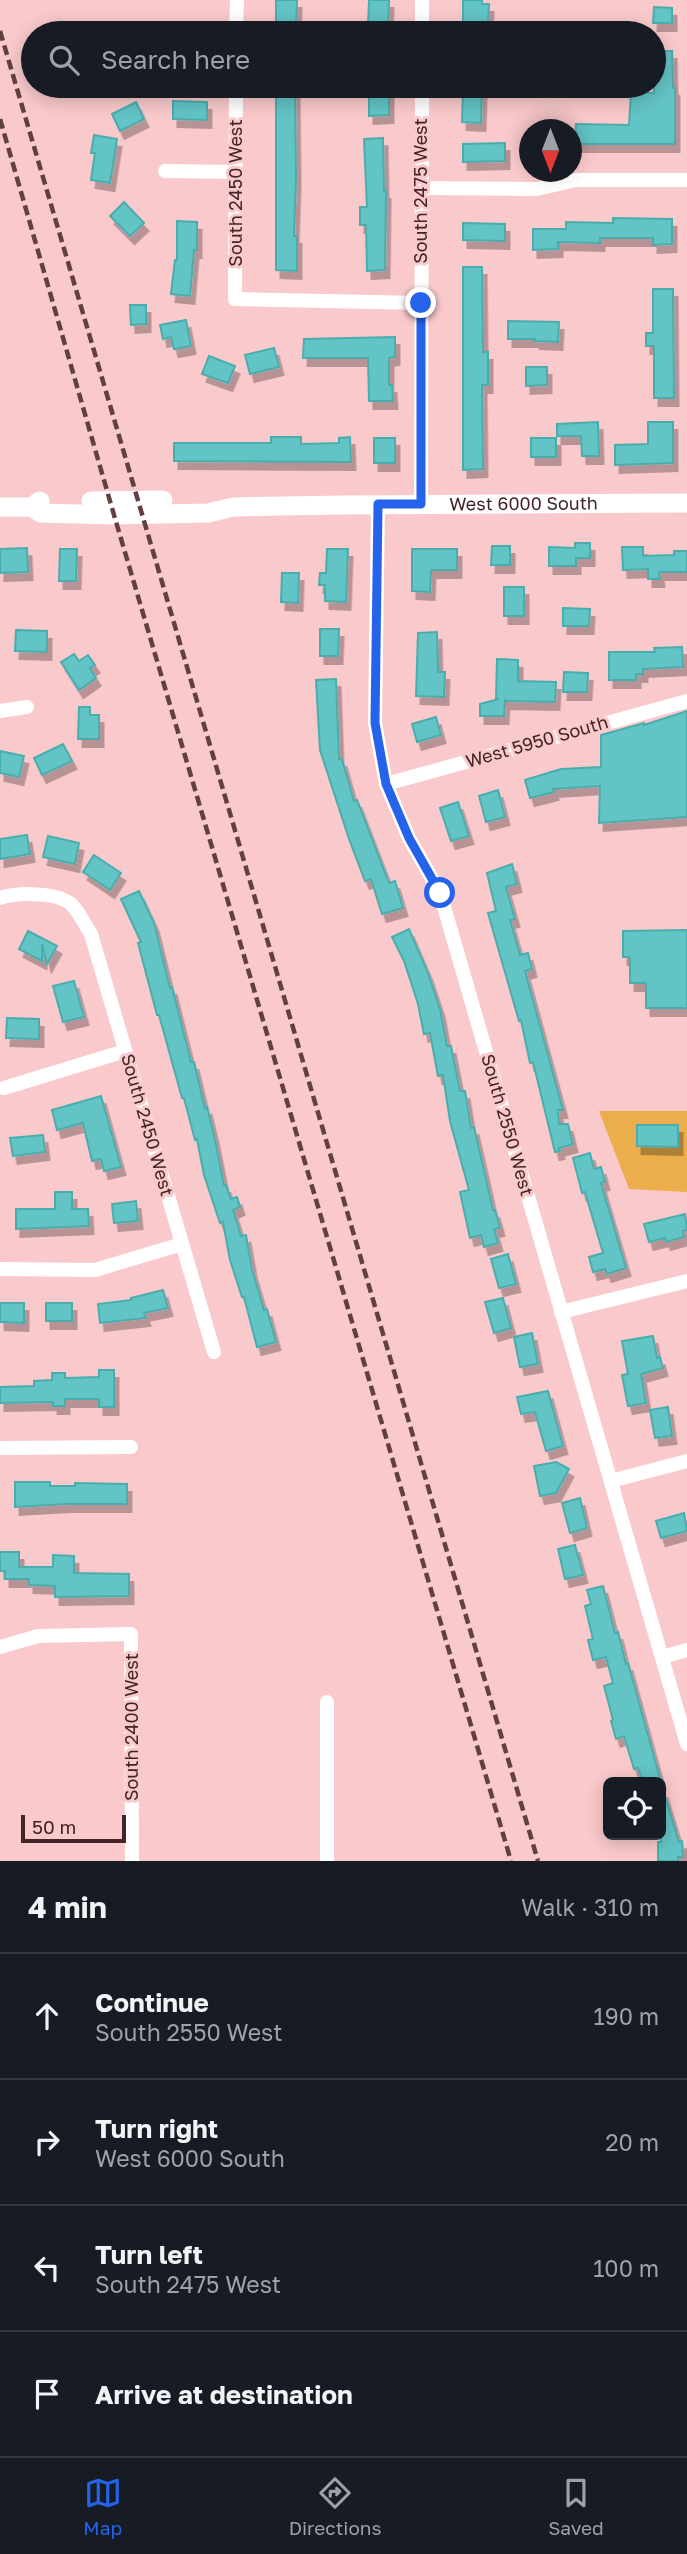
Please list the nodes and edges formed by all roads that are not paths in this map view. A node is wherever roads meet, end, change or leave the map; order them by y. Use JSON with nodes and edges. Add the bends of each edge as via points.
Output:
{"nodes":[{"id":1,"x":237,"y":0,"type":"edge"},
{"id":2,"x":422,"y":0,"type":"edge"},
{"id":3,"x":236,"y":21,"type":"edge"},
{"id":4,"x":422,"y":21,"type":"edge"},
{"id":5,"x":236,"y":98,"type":"edge"},
{"id":6,"x":422,"y":98,"type":"edge"},
{"id":7,"x":165,"y":171,"type":"dead end"},
{"id":8,"x":236,"y":172,"type":"junction"},
{"id":9,"x":687,"y":180,"type":"edge"},
{"id":10,"x":421,"y":188,"type":"junction"},
{"id":11,"x":421,"y":303,"type":"junction"},
{"id":12,"x":687,"y":503,"type":"edge"},
{"id":13,"x":378,"y":504,"type":"junction"},
{"id":14,"x":421,"y":504,"type":"junction"},
{"id":15,"x":0,"y":507,"type":"edge"},
{"id":16,"x":687,"y":701,"type":"edge"},
{"id":17,"x":27,"y":708,"type":"dead end"},
{"id":18,"x":0,"y":711,"type":"edge"},
{"id":19,"x":386,"y":784,"type":"junction"},
{"id":20,"x":0,"y":898,"type":"edge"},
{"id":21,"x":125,"y":1051,"type":"junction"},
{"id":22,"x":4,"y":1088,"type":"dead end"},
{"id":23,"x":182,"y":1244,"type":"junction"},
{"id":24,"x":0,"y":1269,"type":"edge"},
{"id":25,"x":687,"y":1281,"type":"edge"},
{"id":26,"x":561,"y":1312,"type":"junction"},
{"id":27,"x":214,"y":1352,"type":"dead end"},
{"id":28,"x":131,"y":1447,"type":"dead end"},
{"id":29,"x":0,"y":1448,"type":"edge"},
{"id":30,"x":687,"y":1461,"type":"edge"},
{"id":31,"x":611,"y":1482,"type":"junction"},
{"id":32,"x":0,"y":1647,"type":"edge"},
{"id":33,"x":687,"y":1650,"type":"edge"},
{"id":34,"x":662,"y":1657,"type":"junction"},
{"id":35,"x":327,"y":1702,"type":"dead end"},
{"id":36,"x":687,"y":1744,"type":"edge"},
{"id":37,"x":132,"y":1861,"type":"edge"},
{"id":38,"x":327,"y":1861,"type":"edge"}],
"edges":[{"from":1,"to":3,"type":"street"},
{"from":2,"to":4,"type":"street"},
{"from":5,"to":8,"type":"street","name":"South 2450 West"},
{"from":6,"to":10,"type":"street","name":"South 2475 West"},
{"from":7,"to":8,"type":"street"},
{"from":8,"to":11,"type":"street","name":"South 2450 West","via":[[235,299]]},
{"from":9,"to":10,"type":"street","via":[[576,180],[537,189]]},
{"from":10,"to":11,"type":"street","name":"South 2475 West"},
{"from":11,"to":14,"type":"street","name":"South 2475 West"},
{"from":12,"to":14,"type":"street","name":"West 6000 South"},
{"from":13,"to":14,"type":"street","name":"West 6000 South"},
{"from":13,"to":15,"type":"street","name":"West 6000 South","via":[[233,507],[208,513],[140,507],[41,513],[31,507]]},
{"from":13,"to":19,"type":"street","name":"South 2550 West","via":[[375,723]]},
{"from":16,"to":19,"type":"street","name":"West 5950 South"},
{"from":17,"to":18,"type":"street"},
{"from":19,"to":26,"type":"street","name":"South 2550 West","via":[[440,893]]},
{"from":20,"to":21,"type":"street","name":"South 2450 West","via":[[42,894],[71,903],[91,934]]},
{"from":21,"to":22,"type":"street"},
{"from":21,"to":23,"type":"street","name":"South 2450 West"},
{"from":23,"to":24,"type":"street","via":[[95,1270]]},
{"from":23,"to":27,"type":"street","name":"South 2450 West"},
{"from":25,"to":26,"type":"street"},
{"from":26,"to":31,"type":"street","name":"South 2550 West"},
{"from":28,"to":29,"type":"street"},
{"from":30,"to":31,"type":"street"},
{"from":31,"to":34,"type":"street","name":"South 2550 West"},
{"from":32,"to":37,"type":"street","name":"South 2400 West","via":[[38,1636],[131,1634]]},
{"from":33,"to":34,"type":"street"},
{"from":34,"to":36,"type":"street","name":"South 2550 West"},
{"from":35,"to":38,"type":"street"}]}
